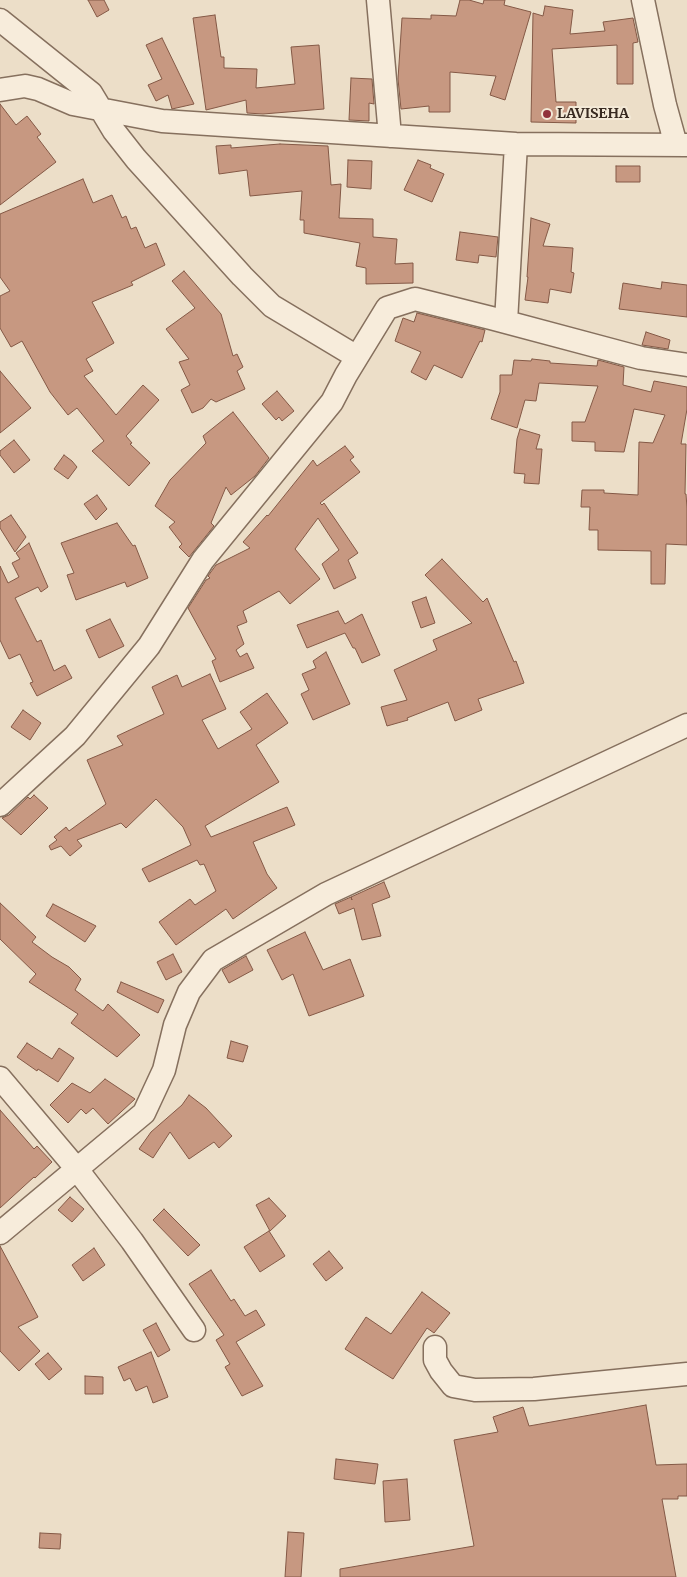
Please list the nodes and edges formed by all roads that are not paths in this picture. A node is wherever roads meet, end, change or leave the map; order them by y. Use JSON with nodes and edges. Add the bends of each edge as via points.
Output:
{"nodes":[{"id":1,"x":378,"y":0,"type":"edge"},
{"id":2,"x":643,"y":0,"type":"edge"},
{"id":3,"x":0,"y":20,"type":"edge"},
{"id":4,"x":0,"y":90,"type":"edge"},
{"id":5,"x":100,"y":109,"type":"junction"},
{"id":6,"x":390,"y":136,"type":"junction"},
{"id":7,"x":516,"y":144,"type":"junction"},
{"id":8,"x":682,"y":145,"type":"edge"},
{"id":9,"x":506,"y":322,"type":"junction"},
{"id":10,"x":357,"y":357,"type":"junction"},
{"id":11,"x":687,"y":365,"type":"edge"},
{"id":12,"x":687,"y":725,"type":"edge"},
{"id":13,"x":0,"y":806,"type":"edge"},
{"id":14,"x":0,"y":1078,"type":"edge"},
{"id":15,"x":76,"y":1168,"type":"junction"},
{"id":16,"x":0,"y":1233,"type":"edge"},
{"id":17,"x":194,"y":1330,"type":"dead end"},
{"id":18,"x":435,"y":1347,"type":"dead end"},
{"id":19,"x":687,"y":1374,"type":"edge"}],
"edges":[{"from":1,"to":6,"type":"street"},
{"from":2,"to":8,"type":"street","via":[[665,105]]},
{"from":3,"to":5,"type":"street","via":[[91,93]]},
{"from":4,"to":5,"type":"street","via":[[25,86],[73,104]]},
{"from":5,"to":6,"type":"street","via":[[162,121]]},
{"from":5,"to":10,"type":"street","via":[[136,159],[272,306]]},
{"from":6,"to":7,"type":"street"},
{"from":7,"to":8,"type":"street"},
{"from":7,"to":9,"type":"street"},
{"from":9,"to":10,"type":"street","via":[[415,299],[387,308]]},
{"from":9,"to":11,"type":"street","via":[[641,358]]},
{"from":10,"to":13,"type":"street","via":[[332,402],[203,560],[149,646],[75,736]]},
{"from":12,"to":15,"type":"street","via":[[326,894],[214,960],[189,992],[175,1025],[164,1070],[144,1113]]},
{"from":14,"to":15,"type":"street"},
{"from":15,"to":16,"type":"street"},
{"from":15,"to":17,"type":"street"},
{"from":18,"to":19,"type":"street","via":[[435,1360],[454,1386],[475,1390],[534,1389]]}]}
